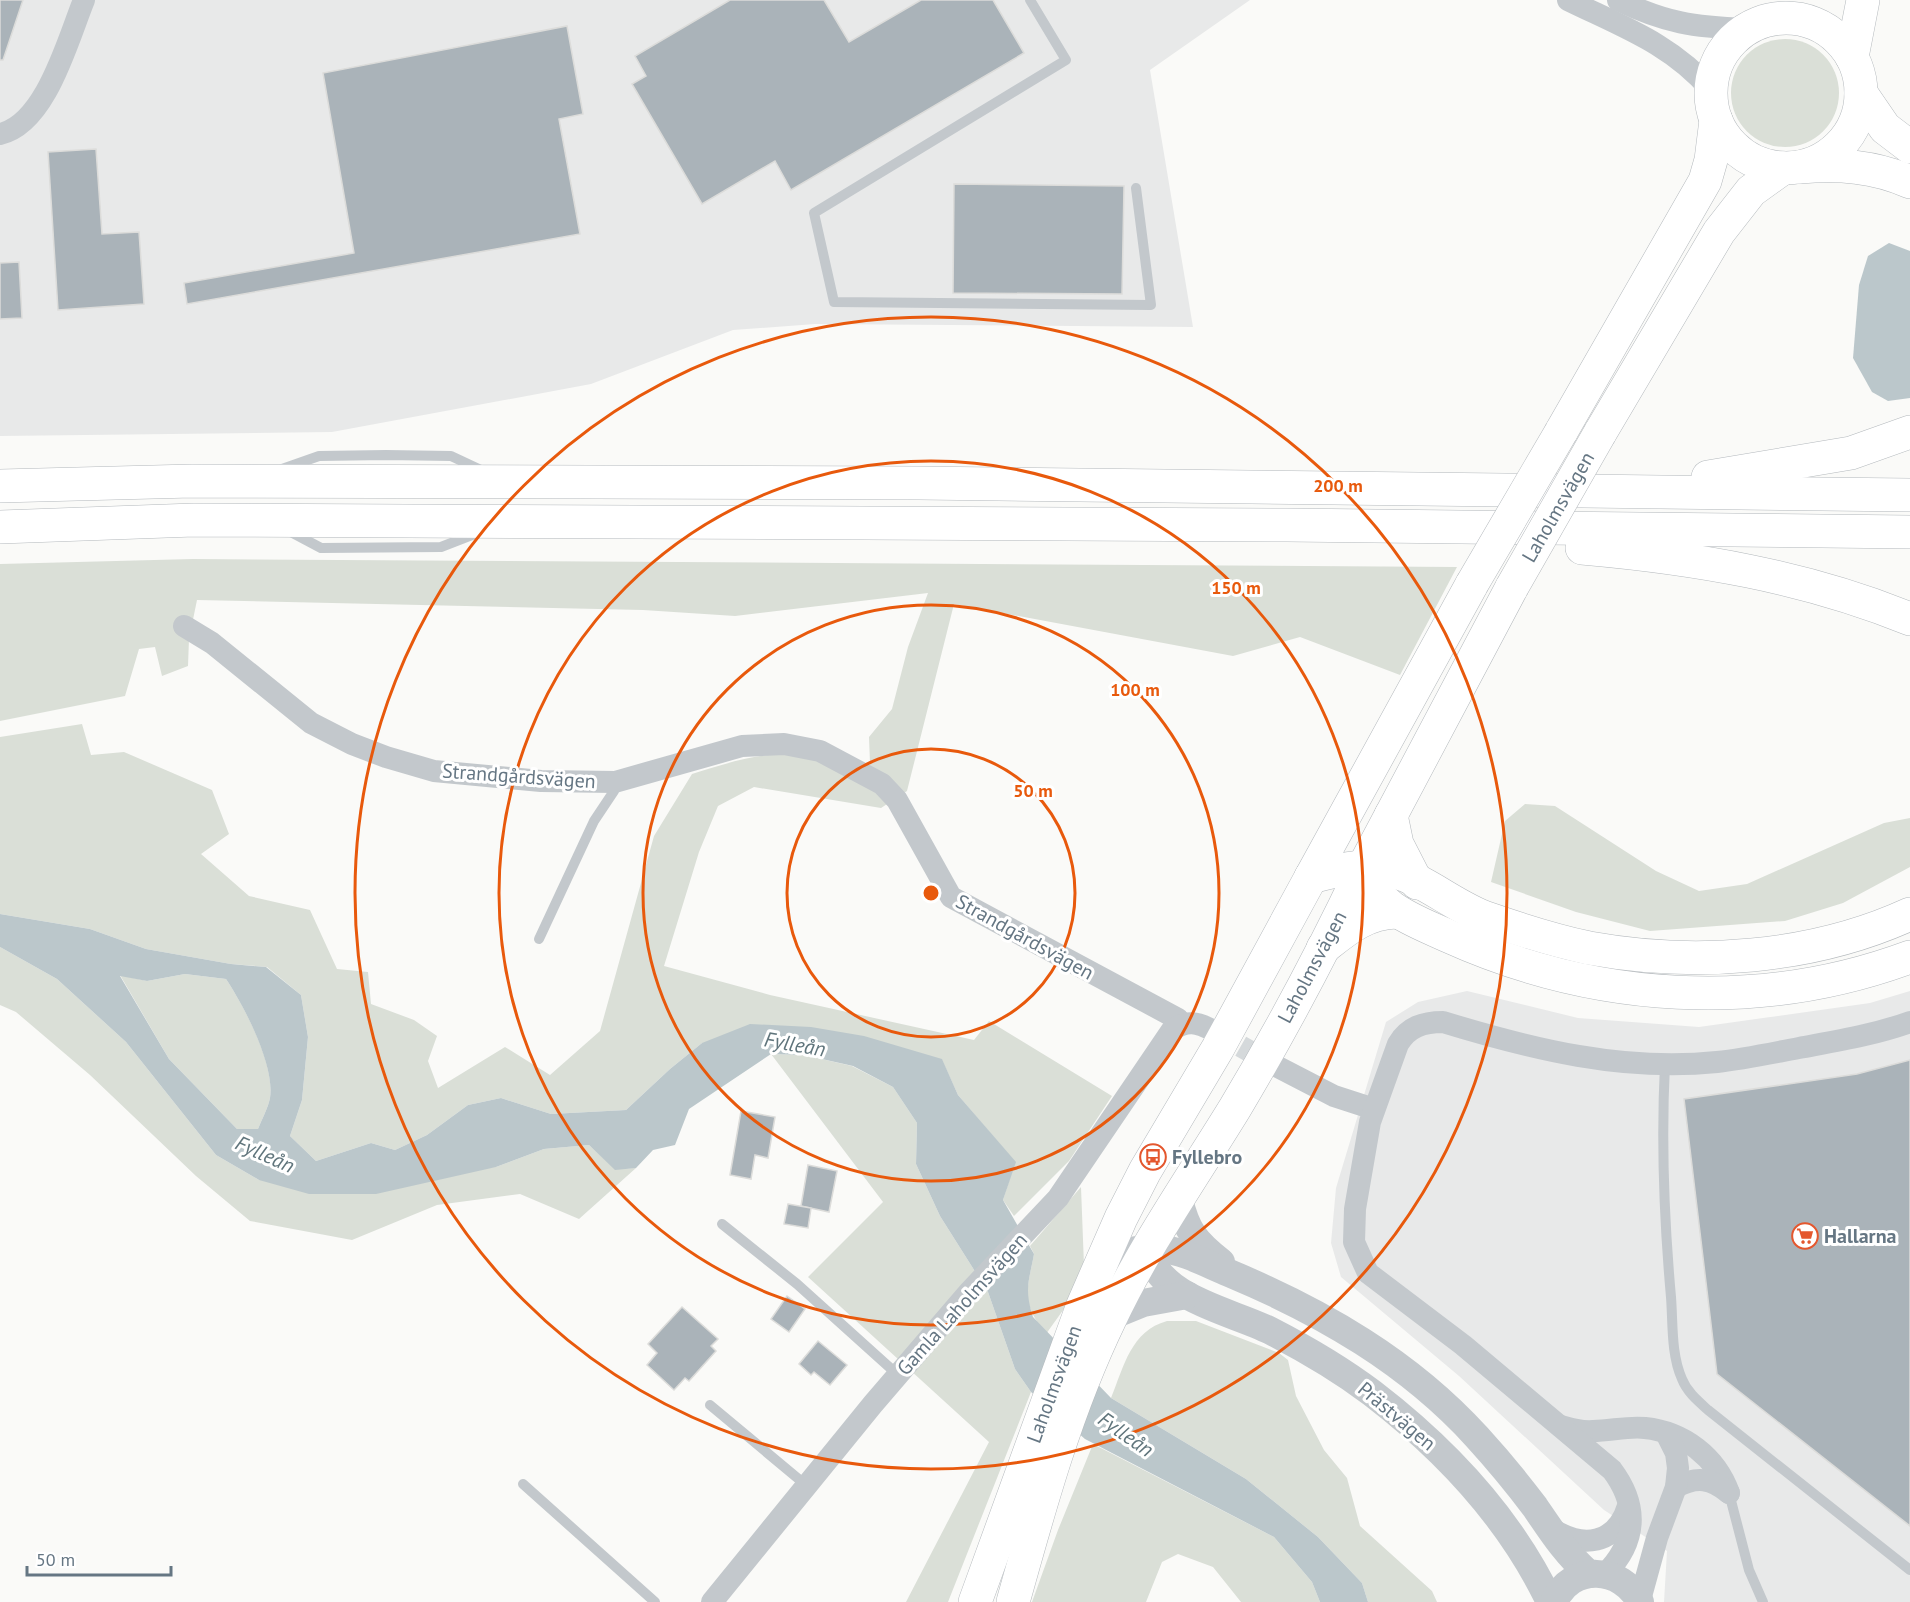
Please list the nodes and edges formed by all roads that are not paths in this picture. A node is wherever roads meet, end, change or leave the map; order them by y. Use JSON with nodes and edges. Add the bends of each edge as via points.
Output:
{"nodes":[{"id":1,"x":84,"y":0,"type":"edge"},
{"id":2,"x":1030,"y":0,"type":"edge"},
{"id":3,"x":1568,"y":0,"type":"edge"},
{"id":4,"x":1618,"y":0,"type":"edge"},
{"id":5,"x":1800,"y":0,"type":"edge"},
{"id":6,"x":1863,"y":0,"type":"edge"},
{"id":7,"x":1758,"y":24,"type":"junction"},
{"id":8,"x":1852,"y":57,"type":"junction"},
{"id":9,"x":1861,"y":93,"type":"junction"},
{"id":10,"x":1713,"y":105,"type":"junction"},
{"id":11,"x":0,"y":134,"type":"edge"},
{"id":12,"x":1910,"y":147,"type":"edge"},
{"id":13,"x":1792,"y":168,"type":"junction"},
{"id":14,"x":1910,"y":182,"type":"edge"},
{"id":15,"x":1136,"y":188,"type":"dead end"},
{"id":16,"x":1910,"y":432,"type":"edge"},
{"id":17,"x":0,"y":486,"type":"edge"},
{"id":18,"x":1595,"y":492,"type":"junction"},
{"id":19,"x":1910,"y":495,"type":"edge"},
{"id":20,"x":1287,"y":525,"type":"junction"},
{"id":21,"x":0,"y":527,"type":"edge"},
{"id":22,"x":1910,"y":532,"type":"edge"},
{"id":23,"x":1910,"y":619,"type":"edge"},
{"id":24,"x":184,"y":626,"type":"dead end"},
{"id":25,"x":615,"y":782,"type":"junction"},
{"id":26,"x":1345,"y":813,"type":"junction"},
{"id":27,"x":1391,"y":815,"type":"junction"},
{"id":28,"x":1363,"y":868,"type":"junction"},
{"id":29,"x":1311,"y":877,"type":"junction"},
{"id":30,"x":1417,"y":883,"type":"junction"},
{"id":31,"x":1396,"y":912,"type":"junction"},
{"id":32,"x":1910,"y":914,"type":"edge"},
{"id":33,"x":539,"y":939,"type":"dead end"},
{"id":34,"x":1323,"y":948,"type":"junction"},
{"id":35,"x":1910,"y":957,"type":"edge"},
{"id":36,"x":1910,"y":1022,"type":"edge"},
{"id":37,"x":1181,"y":1024,"type":"junction"},
{"id":38,"x":1212,"y":1030,"type":"tunnel mouth"},
{"id":39,"x":1665,"y":1063,"type":"junction"},
{"id":40,"x":1276,"y":1066,"type":"tunnel mouth"},
{"id":41,"x":1374,"y":1109,"type":"junction"},
{"id":42,"x":1145,"y":1170,"type":"junction"},
{"id":43,"x":1179,"y":1199,"type":"junction"},
{"id":44,"x":722,"y":1224,"type":"dead end"},
{"id":45,"x":1146,"y":1249,"type":"junction"},
{"id":46,"x":1103,"y":1259,"type":"junction"},
{"id":47,"x":1244,"y":1279,"type":"junction"},
{"id":48,"x":1187,"y":1295,"type":"junction"},
{"id":49,"x":1097,"y":1310,"type":"junction"},
{"id":50,"x":898,"y":1376,"type":"junction"},
{"id":51,"x":710,"y":1405,"type":"dead end"},
{"id":52,"x":1556,"y":1425,"type":"junction"},
{"id":53,"x":1635,"y":1428,"type":"junction"},
{"id":54,"x":1667,"y":1435,"type":"junction"},
{"id":55,"x":1612,"y":1470,"type":"junction"},
{"id":56,"x":523,"y":1484,"type":"dead end"},
{"id":57,"x":807,"y":1486,"type":"junction"},
{"id":58,"x":1676,"y":1487,"type":"junction"},
{"id":59,"x":1729,"y":1493,"type":"junction"},
{"id":60,"x":1629,"y":1504,"type":"junction"},
{"id":61,"x":1548,"y":1526,"type":"junction"},
{"id":62,"x":1910,"y":1570,"type":"edge"},
{"id":63,"x":1597,"y":1574,"type":"junction"},
{"id":64,"x":1640,"y":1601,"type":"edge"},
{"id":65,"x":655,"y":1602,"type":"edge"},
{"id":66,"x":712,"y":1602,"type":"edge"},
{"id":67,"x":975,"y":1602,"type":"edge"},
{"id":68,"x":1013,"y":1602,"type":"edge"},
{"id":69,"x":1552,"y":1602,"type":"edge"},
{"id":70,"x":1763,"y":1602,"type":"edge"}],
"edges":[{"from":1,"to":11,"type":"street","via":[[44,97],[29,116]]},
{"from":2,"to":15,"type":"lane","via":[[1066,60],[814,213],[834,302],[1151,305]]},
{"from":3,"to":10,"type":"street","via":[[1658,44],[1692,68]]},
{"from":4,"to":7,"type":"street","via":[[1680,24]]},
{"from":5,"to":7,"type":"main road","name":"Laholmsvägen"},
{"from":6,"to":8,"type":"main road","name":"Laholmsvägen"},
{"from":7,"to":8,"type":"main road","name":"Laholmsvägen","via":[[1794,18],[1817,25],[1838,38]]},
{"from":7,"to":10,"type":"main road","name":"Laholmsvägen","via":[[1721,55]]},
{"from":8,"to":9,"type":"main road","name":"Laholmsvägen"},
{"from":9,"to":12,"type":"main road","via":[[1886,128]]},
{"from":9,"to":13,"type":"main road","name":"Laholmsvägen","via":[[1853,126],[1840,145],[1822,159]]},
{"from":10,"to":13,"type":"main road","via":[[1727,139],[1742,154],[1762,164]]},
{"from":10,"to":26,"type":"main road","name":"Laholmsvägen","bridge":true,"via":[[1711,160],[1704,181]]},
{"from":13,"to":14,"type":"main road","via":[[1865,167]]},
{"from":13,"to":27,"type":"main road","name":"Laholmsvägen","bridge":true,"via":[[1751,191],[1719,232],[1512,587]]},
{"from":16,"to":18,"type":"main road","via":[[1851,453],[1811,461]]},
{"from":17,"to":18,"type":"main road","via":[[250,481],[919,483]]},
{"from":18,"to":19,"type":"main road"},
{"from":20,"to":21,"type":"main road","via":[[268,520]]},
{"from":20,"to":22,"type":"main road"},
{"from":20,"to":23,"type":"main road","via":[[1323,540],[1581,548],[1673,556],[1782,577]]},
{"from":24,"to":25,"type":"street","name":"Strandgårdsvägen","via":[[212,643],[311,723],[386,757],[434,771],[541,782]]},
{"from":25,"to":33,"type":"lane","via":[[614,791],[594,821]]},
{"from":25,"to":37,"type":"street","name":"Strandgårdsvägen","via":[[742,746],[784,744],[820,752],[882,784],[897,800],[951,897]]},
{"from":26,"to":28,"type":"main road","via":[[1352,846]]},
{"from":26,"to":29,"type":"main road","name":"Laholmsvägen"},
{"from":27,"to":28,"type":"main road","name":"Laholmsvägen"},
{"from":27,"to":30,"type":"main road","via":[[1397,844]]},
{"from":28,"to":29,"type":"main road"},
{"from":28,"to":30,"type":"main road","via":[[1391,871]]},
{"from":28,"to":31,"type":"main road","via":[[1369,885]]},
{"from":28,"to":34,"type":"main road","name":"Laholmsvägen"},
{"from":29,"to":42,"type":"main road","name":"Laholmsvägen","via":[[1218,1048]]},
{"from":30,"to":32,"type":"main road","via":[[1485,918],[1523,930],[1587,947],[1659,956],[1792,950]]},
{"from":31,"to":34,"type":"main road","via":[[1358,921]]},
{"from":31,"to":35,"type":"main road","via":[[1523,967],[1643,992],[1761,992],[1849,976]]},
{"from":34,"to":43,"type":"main road","name":"Laholmsvägen","via":[[1247,1087]]},
{"from":36,"to":39,"type":"street","via":[[1854,1038],[1755,1056]]},
{"from":37,"to":38,"type":"street","via":[[1191,1022]]},
{"from":37,"to":50,"type":"street","name":"Gamla Laholmsvägen","via":[[1163,1042],[1086,1159],[1037,1222],[970,1291]]},
{"from":39,"to":41,"type":"street","via":[[1572,1056],[1443,1022],[1424,1023],[1398,1044]]},
{"from":39,"to":62,"type":"lane","via":[[1665,1221],[1672,1318],[1682,1379],[1696,1400]]},
{"from":40,"to":41,"type":"street","via":[[1334,1096]]},
{"from":41,"to":52,"type":"street","via":[[1354,1209],[1354,1242],[1368,1273],[1463,1345]]},
{"from":42,"to":45,"type":"main road","name":"Laholmsvägen","via":[[1141,1222]]},
{"from":42,"to":46,"type":"main road","name":"Laholmsvägen"},
{"from":43,"to":45,"type":"main road","name":"Laholmsvägen"},
{"from":43,"to":47,"type":"street","name":"Prästvägen","via":[[1186,1228]]},
{"from":44,"to":50,"type":"lane","via":[[797,1284]]},
{"from":45,"to":46,"type":"street","name":"Prästvägen"},
{"from":45,"to":47,"type":"street","name":"Prästvägen","via":[[1181,1253]]},
{"from":45,"to":48,"type":"street","name":"Prästvägen","via":[[1156,1271]]},
{"from":45,"to":49,"type":"main road","name":"Laholmsvägen"},
{"from":46,"to":49,"type":"main road","name":"Laholmsvägen"},
{"from":47,"to":61,"type":"street","name":"Prästvägen","via":[[1342,1329],[1415,1378],[1477,1437]]},
{"from":48,"to":49,"type":"street"},
{"from":48,"to":69,"type":"street","name":"Prästvägen","via":[[1300,1346],[1334,1366],[1403,1418],[1439,1450],[1503,1523]]},
{"from":49,"to":67,"type":"main road","name":"Laholmsvägen","via":[[1006,1511]]},
{"from":49,"to":68,"type":"main road","name":"Laholmsvägen","via":[[1086,1369],[1057,1449]]},
{"from":50,"to":57,"type":"street","name":"Gamla Laholmsvägen"},
{"from":51,"to":57,"type":"lane"},
{"from":52,"to":53,"type":"street","via":[[1590,1432]]},
{"from":52,"to":55,"type":"street"},
{"from":53,"to":54,"type":"street"},
{"from":53,"to":55,"type":"street","via":[[1616,1447]]},
{"from":54,"to":58,"type":"street","via":[[1677,1461]]},
{"from":54,"to":59,"type":"street","via":[[1682,1439],[1707,1456],[1718,1468]]},
{"from":55,"to":60,"type":"street"},
{"from":56,"to":65,"type":"lane"},
{"from":57,"to":66,"type":"street","name":"Gamla Laholmsvägen"},
{"from":58,"to":59,"type":"street","via":[[1708,1479]]},
{"from":58,"to":64,"type":"street"},
{"from":59,"to":70,"type":"lane","via":[[1749,1570]]},
{"from":60,"to":61,"type":"street","via":[[1623,1522],[1599,1538],[1578,1542]]},
{"from":60,"to":63,"type":"street","via":[[1628,1542],[1618,1561]]},
{"from":61,"to":63,"type":"street","name":"Prästvägen","via":[[1561,1547]]},
{"from":63,"to":64,"type":"street","name":"Prästvägen","via":[[1626,1583]]},
{"from":63,"to":69,"type":"street","name":"Prästvägen","via":[[1566,1585]]}]}
